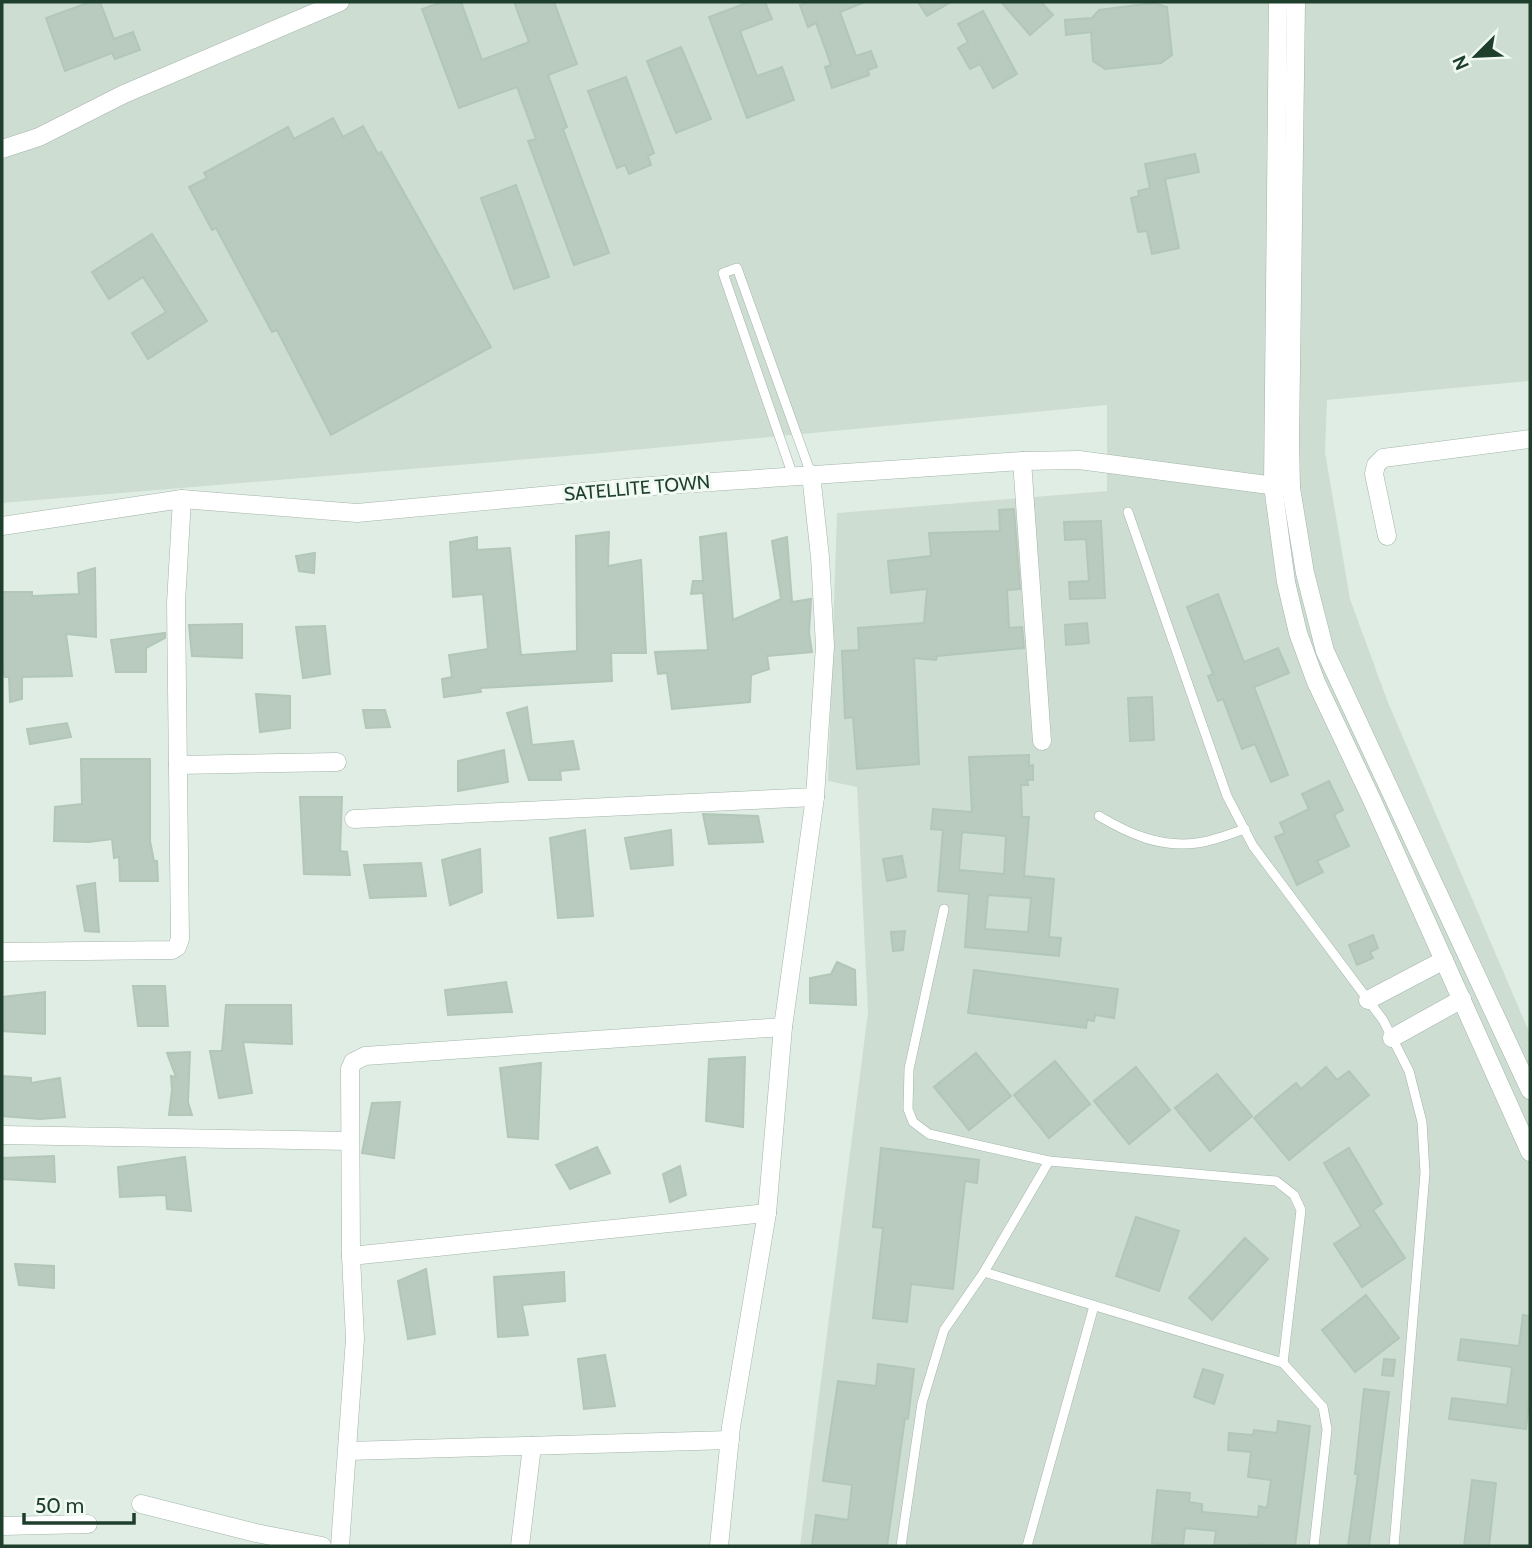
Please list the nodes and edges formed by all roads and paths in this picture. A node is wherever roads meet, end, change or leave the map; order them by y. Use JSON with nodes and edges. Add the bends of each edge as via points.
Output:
{"nodes":[{"id":1,"x":340,"y":2,"type":"edge"},
{"id":2,"x":1278,"y":2,"type":"edge"},
{"id":3,"x":1298,"y":3,"type":"edge"},
{"id":4,"x":2,"y":149,"type":"edge"},
{"id":5,"x":1530,"y":439,"type":"edge"},
{"id":6,"x":1022,"y":461,"type":"junction"},
{"id":7,"x":802,"y":475,"type":"junction"},
{"id":8,"x":1282,"y":487,"type":"junction"},
{"id":9,"x":182,"y":499,"type":"junction"},
{"id":10,"x":1128,"y":512,"type":"dead end"},
{"id":11,"x":2,"y":526,"type":"edge"},
{"id":12,"x":1387,"y":536,"type":"dead end"},
{"id":13,"x":1042,"y":740,"type":"dead end"},
{"id":14,"x":337,"y":762,"type":"dead end"},
{"id":15,"x":178,"y":765,"type":"junction"},
{"id":16,"x":815,"y":797,"type":"junction"},
{"id":17,"x":1098,"y":816,"type":"dead end"},
{"id":18,"x":354,"y":819,"type":"dead end"},
{"id":19,"x":1245,"y":830,"type":"junction"},
{"id":20,"x":944,"y":909,"type":"dead end"},
{"id":21,"x":2,"y":952,"type":"edge"},
{"id":22,"x":1444,"y":960,"type":"junction"},
{"id":23,"x":1472,"y":968,"type":"junction"},
{"id":24,"x":1452,"y":977,"type":"junction"},
{"id":25,"x":1462,"y":999,"type":"junction"},
{"id":26,"x":1368,"y":1000,"type":"junction"},
{"id":27,"x":783,"y":1027,"type":"junction"},
{"id":28,"x":1392,"y":1038,"type":"junction"},
{"id":29,"x":1530,"y":1090,"type":"edge"},
{"id":30,"x":2,"y":1135,"type":"edge"},
{"id":31,"x":350,"y":1141,"type":"junction"},
{"id":32,"x":1530,"y":1153,"type":"edge"},
{"id":33,"x":1049,"y":1161,"type":"junction"},
{"id":34,"x":767,"y":1213,"type":"junction"},
{"id":35,"x":351,"y":1256,"type":"junction"},
{"id":36,"x":984,"y":1272,"type":"junction"},
{"id":37,"x":1094,"y":1306,"type":"junction"},
{"id":38,"x":1283,"y":1363,"type":"junction"},
{"id":39,"x":730,"y":1440,"type":"junction"},
{"id":40,"x":532,"y":1446,"type":"junction"},
{"id":41,"x":348,"y":1451,"type":"junction"},
{"id":42,"x":141,"y":1504,"type":"dead end"},
{"id":43,"x":88,"y":1524,"type":"dead end"},
{"id":44,"x":2,"y":1525,"type":"edge"},
{"id":45,"x":323,"y":1546,"type":"edge"},
{"id":46,"x":340,"y":1546,"type":"edge"},
{"id":47,"x":520,"y":1546,"type":"edge"},
{"id":48,"x":719,"y":1546,"type":"edge"},
{"id":49,"x":901,"y":1546,"type":"edge"},
{"id":50,"x":1027,"y":1546,"type":"edge"},
{"id":51,"x":1314,"y":1546,"type":"edge"},
{"id":52,"x":1394,"y":1546,"type":"edge"}],
"edges":[{"from":1,"to":4,"type":"street","via":[[124,94],[39,137]]},
{"from":2,"to":8,"type":"street"},
{"from":3,"to":8,"type":"street","via":[[1290,414]]},
{"from":5,"to":12,"type":"street","via":[[1383,458],[1374,474]]},
{"from":6,"to":7,"type":"street","name":"SATELLITE TOWN"},
{"from":6,"to":8,"type":"street","name":"SATELLITE TOWN","via":[[1079,460]]},
{"from":6,"to":13,"type":"street"},
{"from":7,"to":7,"type":"lane","via":[[737,268],[728,269],[723,273]]},
{"from":7,"to":9,"type":"street","name":"SATELLITE TOWN","via":[[357,513]]},
{"from":7,"to":16,"type":"street","via":[[820,557],[825,646]]},
{"from":8,"to":22,"type":"street","via":[[1286,582],[1298,632],[1316,682]]},
{"from":8,"to":23,"type":"street","via":[[1325,651]]},
{"from":9,"to":11,"type":"street","name":"SATELLITE TOWN"},
{"from":9,"to":15,"type":"street","via":[[176,603]]},
{"from":10,"to":19,"type":"lane","via":[[1227,796]]},
{"from":14,"to":15,"type":"street"},
{"from":15,"to":21,"type":"street","via":[[177,947]]},
{"from":16,"to":18,"type":"street"},
{"from":16,"to":27,"type":"street"},
{"from":17,"to":19,"type":"lane","via":[[1129,834],[1153,841],[1197,843]]},
{"from":19,"to":26,"type":"lane"},
{"from":20,"to":33,"type":"lane","via":[[909,1069],[908,1109],[913,1122],[929,1134]]},
{"from":22,"to":24,"type":"street"},
{"from":22,"to":26,"type":"street"},
{"from":23,"to":24,"type":"lane"},
{"from":23,"to":29,"type":"street"},
{"from":24,"to":25,"type":"street"},
{"from":25,"to":28,"type":"street"},
{"from":25,"to":32,"type":"street"},
{"from":26,"to":28,"type":"lane"},
{"from":27,"to":31,"type":"street","via":[[365,1056],[350,1069]]},
{"from":27,"to":34,"type":"street"},
{"from":28,"to":52,"type":"lane","via":[[1409,1071],[1422,1122],[1425,1173]]},
{"from":30,"to":31,"type":"street"},
{"from":31,"to":35,"type":"street"},
{"from":33,"to":36,"type":"lane"},
{"from":33,"to":38,"type":"lane","via":[[1276,1181],[1294,1195],[1301,1210]]},
{"from":34,"to":35,"type":"street"},
{"from":34,"to":39,"type":"street"},
{"from":35,"to":41,"type":"street","via":[[355,1339]]},
{"from":36,"to":37,"type":"lane"},
{"from":36,"to":49,"type":"lane","via":[[944,1330],[922,1403]]},
{"from":37,"to":38,"type":"lane"},
{"from":37,"to":50,"type":"lane"},
{"from":38,"to":51,"type":"lane","via":[[1323,1407],[1327,1429]]},
{"from":39,"to":40,"type":"street"},
{"from":39,"to":48,"type":"street"},
{"from":40,"to":41,"type":"street"},
{"from":40,"to":47,"type":"street"},
{"from":41,"to":46,"type":"street"},
{"from":42,"to":45,"type":"street"},
{"from":43,"to":44,"type":"street"}]}
